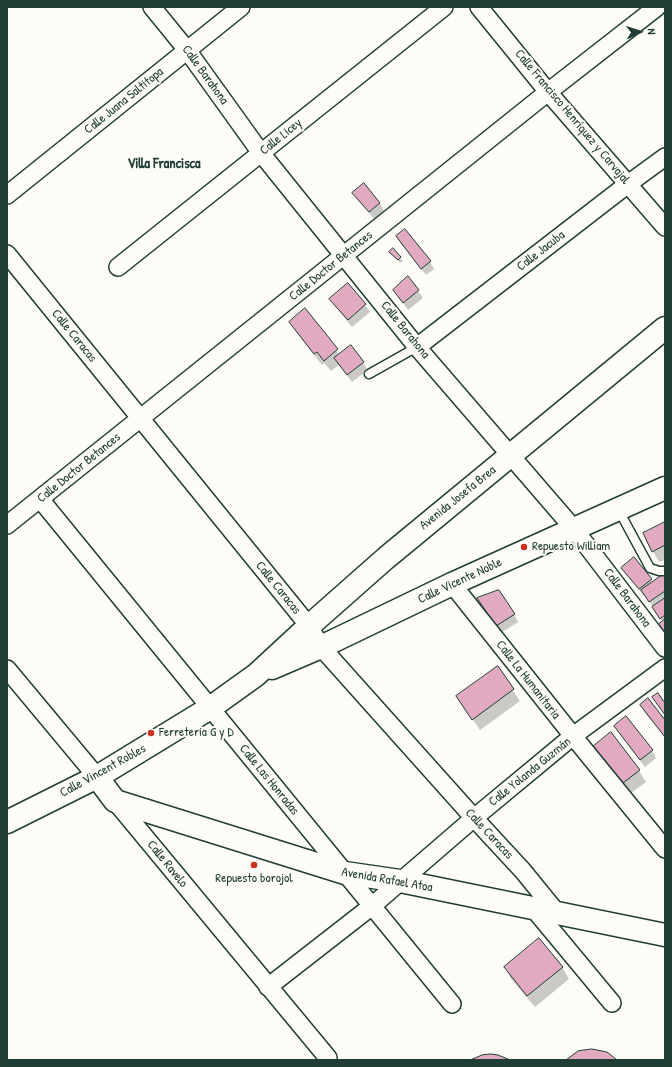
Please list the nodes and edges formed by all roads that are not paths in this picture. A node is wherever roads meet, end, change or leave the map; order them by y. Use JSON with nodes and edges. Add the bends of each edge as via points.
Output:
{"nodes":[{"id":1,"x":152,"y":7,"type":"edge"},
{"id":2,"x":241,"y":7,"type":"edge"},
{"id":3,"x":444,"y":7,"type":"edge"},
{"id":4,"x":479,"y":7,"type":"edge"},
{"id":5,"x":657,"y":7,"type":"edge"},
{"id":6,"x":187,"y":50,"type":"junction"},
{"id":7,"x":548,"y":92,"type":"junction"},
{"id":8,"x":261,"y":153,"type":"junction"},
{"id":9,"x":665,"y":157,"type":"edge"},
{"id":10,"x":628,"y":184,"type":"junction"},
{"id":11,"x":7,"y":195,"type":"edge"},
{"id":12,"x":665,"y":227,"type":"edge"},
{"id":13,"x":7,"y":254,"type":"edge"},
{"id":14,"x":344,"y":256,"type":"junction"},
{"id":15,"x":118,"y":267,"type":"dead end"},
{"id":16,"x":665,"y":328,"type":"edge"},
{"id":17,"x":417,"y":347,"type":"junction"},
{"id":18,"x":369,"y":374,"type":"dead end"},
{"id":19,"x":141,"y":418,"type":"junction"},
{"id":20,"x":510,"y":455,"type":"junction"},
{"id":21,"x":665,"y":488,"type":"edge"},
{"id":22,"x":40,"y":499,"type":"junction"},
{"id":23,"x":618,"y":509,"type":"junction"},
{"id":24,"x":7,"y":526,"type":"edge"},
{"id":25,"x":574,"y":529,"type":"junction"},
{"id":26,"x":665,"y":571,"type":"edge"},
{"id":27,"x":452,"y":584,"type":"junction"},
{"id":28,"x":309,"y":626,"type":"junction"},
{"id":29,"x":321,"y":647,"type":"junction"},
{"id":30,"x":665,"y":648,"type":"edge"},
{"id":31,"x":665,"y":668,"type":"edge"},
{"id":32,"x":7,"y":669,"type":"edge"},
{"id":33,"x":256,"y":675,"type":"junction"},
{"id":34,"x":210,"y":708,"type":"junction"},
{"id":35,"x":573,"y":736,"type":"junction"},
{"id":36,"x":97,"y":777,"type":"junction"},
{"id":37,"x":115,"y":801,"type":"junction"},
{"id":38,"x":474,"y":818,"type":"junction"},
{"id":39,"x":7,"y":822,"type":"edge"},
{"id":40,"x":665,"y":849,"type":"edge"},
{"id":41,"x":345,"y":873,"type":"junction"},
{"id":42,"x":400,"y":881,"type":"junction"},
{"id":43,"x":372,"y":906,"type":"junction"},
{"id":44,"x":534,"y":909,"type":"junction"},
{"id":45,"x":558,"y":914,"type":"junction"},
{"id":46,"x":665,"y":935,"type":"edge"},
{"id":47,"x":268,"y":987,"type":"junction"},
{"id":48,"x":612,"y":1003,"type":"dead end"},
{"id":49,"x":452,"y":1004,"type":"dead end"},
{"id":50,"x":328,"y":1058,"type":"dead end"}],
"edges":[{"from":1,"to":6,"type":"street","name":"Calle Barahona"},
{"from":2,"to":6,"type":"street","name":"Calle Juana Saltitopa"},
{"from":3,"to":8,"type":"street","name":"Calle Licey"},
{"from":4,"to":7,"type":"street","name":"Calle Francisco Henríquez y Carvajal"},
{"from":5,"to":7,"type":"street","name":"Calle Doctor Betances"},
{"from":6,"to":8,"type":"street","name":"Calle Barahona"},
{"from":6,"to":11,"type":"street","name":"Calle Juana Saltitopa"},
{"from":7,"to":10,"type":"street","name":"Calle Francisco Henríquez y Carvajal"},
{"from":7,"to":14,"type":"street","name":"Calle Doctor Betances"},
{"from":8,"to":14,"type":"street","name":"Calle Barahona"},
{"from":8,"to":15,"type":"street","name":"Calle Licey"},
{"from":9,"to":10,"type":"street","name":"Calle Jacuba"},
{"from":10,"to":12,"type":"street","name":"Calle Francisco Henríquez y Carvajal"},
{"from":10,"to":17,"type":"street","name":"Calle Jacuba"},
{"from":13,"to":19,"type":"street","name":"Calle Caracas"},
{"from":14,"to":17,"type":"street","name":"Calle Barahona"},
{"from":14,"to":19,"type":"street","name":"Calle Doctor Betances"},
{"from":16,"to":20,"type":"main road","name":"Avenida Josefa Brea"},
{"from":17,"to":18,"type":"lane"},
{"from":17,"to":20,"type":"street","name":"Calle Barahona"},
{"from":19,"to":22,"type":"street","name":"Calle Doctor Betances"},
{"from":19,"to":28,"type":"street","name":"Calle Caracas"},
{"from":20,"to":25,"type":"street","name":"Calle Barahona"},
{"from":20,"to":28,"type":"main road","name":"Avenida Josefa Brea"},
{"from":21,"to":23,"type":"main road","name":"Calle Vicente Noble"},
{"from":22,"to":24,"type":"street","name":"Calle Doctor Betances"},
{"from":22,"to":34,"type":"street","name":"Calle Las Honradas"},
{"from":23,"to":25,"type":"main road","name":"Calle Vicente Noble"},
{"from":23,"to":26,"type":"lane","via":[[650,568]]},
{"from":25,"to":27,"type":"main road","name":"Calle Vicente Noble"},
{"from":25,"to":30,"type":"street","name":"Calle Barahona"},
{"from":27,"to":29,"type":"main road","name":"Calle Vicente Noble"},
{"from":27,"to":35,"type":"street","name":"Calle La Humanitaria"},
{"from":28,"to":29,"type":"street","name":"Calle Caracas"},
{"from":28,"to":33,"type":"main road","name":"Avenida Josefa Brea"},
{"from":29,"to":33,"type":"main road","name":"Calle Vicente Noble"},
{"from":29,"to":38,"type":"street","name":"Calle Caracas"},
{"from":31,"to":35,"type":"street","name":"Calle Yolanda Guzmán"},
{"from":32,"to":36,"type":"street","name":"Calle Ravelo"},
{"from":33,"to":34,"type":"main road","name":"Calle Vincent Robles"},
{"from":34,"to":36,"type":"main road","name":"Calle Vincent Robles"},
{"from":34,"to":41,"type":"street","name":"Calle Las Honradas"},
{"from":35,"to":38,"type":"street","name":"Calle Yolanda Guzmán"},
{"from":35,"to":40,"type":"street","name":"Calle La Humanitaria"},
{"from":36,"to":37,"type":"main road","name":"Calle Ravelo"},
{"from":36,"to":39,"type":"main road","name":"Calle Vincent Robles"},
{"from":37,"to":41,"type":"main road","name":"Avenida Rafael Atoa"},
{"from":37,"to":47,"type":"street","name":"Calle Ravelo"},
{"from":38,"to":42,"type":"street","name":"Calle Yolanda Guzmán"},
{"from":38,"to":45,"type":"street","name":"Calle Caracas"},
{"from":41,"to":42,"type":"main road","name":"Avenida Rafael Atoa"},
{"from":41,"to":43,"type":"street","name":"Calle Las Honradas"},
{"from":42,"to":43,"type":"street","name":"Calle Yolanda Guzmán"},
{"from":42,"to":44,"type":"main road","name":"Avenida Rafael Atoa"},
{"from":43,"to":47,"type":"street","name":"Calle Yolanda Guzmán"},
{"from":43,"to":49,"type":"street","name":"Calle Las Honradas"},
{"from":44,"to":45,"type":"main road","name":"Avenida Rafael Atoa"},
{"from":44,"to":48,"type":"street"},
{"from":45,"to":46,"type":"main road","name":"Avenida Rafael Atoa"},
{"from":47,"to":50,"type":"street","name":"Calle Ravelo"}]}
